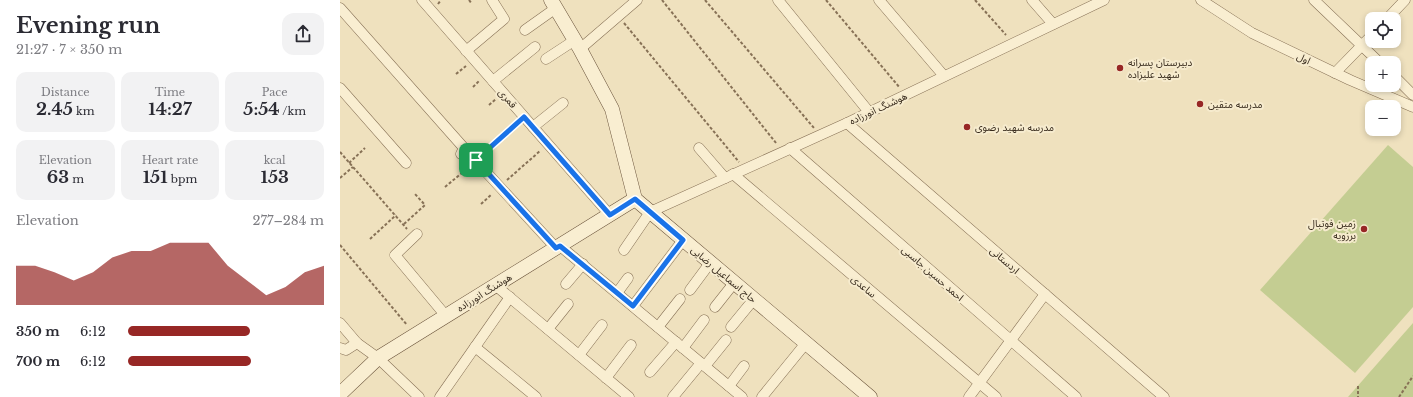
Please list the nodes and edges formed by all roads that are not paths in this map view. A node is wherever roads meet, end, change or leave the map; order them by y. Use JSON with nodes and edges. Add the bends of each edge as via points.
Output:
{"nodes":[{"id":1,"x":422,"y":0,"type":"edge"},
{"id":2,"x":492,"y":0,"type":"edge"},
{"id":3,"x":637,"y":0,"type":"edge"},
{"id":4,"x":778,"y":0,"type":"edge"},
{"id":5,"x":879,"y":0,"type":"edge"},
{"id":6,"x":1032,"y":0,"type":"edge"},
{"id":7,"x":1104,"y":0,"type":"edge"},
{"id":8,"x":1201,"y":0,"type":"edge"},
{"id":9,"x":1314,"y":0,"type":"edge"},
{"id":10,"x":1405,"y":0,"type":"edge"},
{"id":11,"x":554,"y":4,"type":"edge"},
{"id":12,"x":340,"y":8,"type":"edge"},
{"id":13,"x":1394,"y":12,"type":"edge"},
{"id":14,"x":1053,"y":24,"type":"junction"},
{"id":15,"x":525,"y":30,"type":"dead end"},
{"id":16,"x":1365,"y":43,"type":"edge"},
{"id":17,"x":578,"y":44,"type":"junction"},
{"id":18,"x":1362,"y":46,"type":"junction"},
{"id":19,"x":535,"y":47,"type":"dead end"},
{"id":20,"x":466,"y":51,"type":"junction"},
{"id":21,"x":1373,"y":56,"type":"edge"},
{"id":22,"x":546,"y":59,"type":"dead end"},
{"id":23,"x":1335,"y":73,"type":"junction"},
{"id":24,"x":944,"y":76,"type":"junction"},
{"id":25,"x":492,"y":80,"type":"junction"},
{"id":26,"x":1401,"y":83,"type":"edge"},
{"id":27,"x":340,"y":88,"type":"edge"},
{"id":28,"x":1413,"y":95,"type":"edge"},
{"id":29,"x":564,"y":103,"type":"dead end"},
{"id":30,"x":1413,"y":106,"type":"edge"},
{"id":31,"x":869,"y":112,"type":"junction"},
{"id":32,"x":847,"y":123,"type":"junction"},
{"id":33,"x":533,"y":127,"type":"junction"},
{"id":34,"x":699,"y":148,"type":"dead end"},
{"id":35,"x":786,"y":150,"type":"junction"},
{"id":36,"x":406,"y":163,"type":"dead end"},
{"id":37,"x":729,"y":176,"type":"junction"},
{"id":38,"x":635,"y":199,"type":"junction"},
{"id":39,"x":650,"y":212,"type":"junction"},
{"id":40,"x":610,"y":215,"type":"junction"},
{"id":41,"x":415,"y":236,"type":"road end"},
{"id":42,"x":683,"y":240,"type":"junction"},
{"id":43,"x":558,"y":247,"type":"junction"},
{"id":44,"x":624,"y":250,"type":"dead end"},
{"id":45,"x":710,"y":263,"type":"junction"},
{"id":46,"x":583,"y":264,"type":"junction"},
{"id":47,"x":628,"y":278,"type":"dead end"},
{"id":48,"x":734,"y":283,"type":"junction"},
{"id":49,"x":566,"y":284,"type":"dead end"},
{"id":50,"x":495,"y":285,"type":"junction"},
{"id":51,"x":690,"y":290,"type":"dead end"},
{"id":52,"x":617,"y":293,"type":"junction"},
{"id":53,"x":1045,"y":294,"type":"junction"},
{"id":54,"x":510,"y":297,"type":"junction"},
{"id":55,"x":680,"y":299,"type":"dead end"},
{"id":56,"x":754,"y":299,"type":"junction"},
{"id":57,"x":568,"y":304,"type":"dead end"},
{"id":58,"x":633,"y":306,"type":"junction"},
{"id":59,"x":715,"y":307,"type":"dead end"},
{"id":60,"x":446,"y":316,"type":"junction"},
{"id":61,"x":704,"y":320,"type":"dead end"},
{"id":62,"x":340,"y":323,"type":"edge"},
{"id":63,"x":602,"y":325,"type":"dead end"},
{"id":64,"x":658,"y":327,"type":"junction"},
{"id":65,"x":731,"y":327,"type":"dead end"},
{"id":66,"x":548,"y":329,"type":"junction"},
{"id":67,"x":726,"y":340,"type":"dead end"},
{"id":68,"x":1010,"y":340,"type":"junction"},
{"id":69,"x":357,"y":343,"type":"junction"},
{"id":70,"x":806,"y":343,"type":"junction"},
{"id":71,"x":631,"y":345,"type":"dead end"},
{"id":72,"x":680,"y":345,"type":"junction"},
{"id":73,"x":475,"y":347,"type":"junction"},
{"id":74,"x":340,"y":348,"type":"edge"},
{"id":75,"x":580,"y":355,"type":"junction"},
{"id":76,"x":378,"y":358,"type":"junction"},
{"id":77,"x":703,"y":364,"type":"junction"},
{"id":78,"x":744,"y":366,"type":"dead end"},
{"id":79,"x":650,"y":372,"type":"dead end"},
{"id":80,"x":606,"y":378,"type":"junction"},
{"id":81,"x":979,"y":383,"type":"junction"},
{"id":82,"x":729,"y":386,"type":"junction"},
{"id":83,"x":340,"y":394,"type":"edge"},
{"id":84,"x":419,"y":397,"type":"edge"},
{"id":85,"x":440,"y":397,"type":"edge"},
{"id":86,"x":536,"y":397,"type":"edge"},
{"id":87,"x":629,"y":397,"type":"edge"},
{"id":88,"x":673,"y":397,"type":"edge"},
{"id":89,"x":742,"y":397,"type":"edge"},
{"id":90,"x":762,"y":397,"type":"edge"},
{"id":91,"x":870,"y":397,"type":"edge"},
{"id":92,"x":969,"y":397,"type":"edge"},
{"id":93,"x":996,"y":397,"type":"edge"},
{"id":94,"x":1076,"y":397,"type":"edge"},
{"id":95,"x":1164,"y":397,"type":"edge"}],
"edges":[{"from":1,"to":20,"type":"street","name":"قمری"},
{"from":2,"to":20,"type":"street","via":[[504,19]]},
{"from":3,"to":17,"type":"street"},
{"from":4,"to":31,"type":"street"},
{"from":5,"to":24,"type":"street"},
{"from":6,"to":14,"type":"street"},
{"from":7,"to":14,"type":"street","name":"هوشنگ انورزاده"},
{"from":8,"to":23,"type":"street","name":"اول","via":[[1252,33]]},
{"from":9,"to":18,"type":"street"},
{"from":10,"to":13,"type":"street"},
{"from":11,"to":15,"type":"street"},
{"from":11,"to":17,"type":"main road"},
{"from":12,"to":43,"type":"street","via":[[463,151],[476,160]]},
{"from":14,"to":24,"type":"street","name":"هوشنگ انورزاده"},
{"from":16,"to":18,"type":"street"},
{"from":17,"to":22,"type":"street"},
{"from":17,"to":38,"type":"main road","via":[[612,109]]},
{"from":18,"to":21,"type":"street"},
{"from":18,"to":23,"type":"street"},
{"from":19,"to":25,"type":"street"},
{"from":20,"to":25,"type":"street","name":"قمری"},
{"from":23,"to":30,"type":"street","name":"اول"},
{"from":24,"to":31,"type":"street","name":"هوشنگ انورزاده"},
{"from":25,"to":33,"type":"street","name":"قمری"},
{"from":26,"to":28,"type":"street"},
{"from":27,"to":36,"type":"street"},
{"from":29,"to":33,"type":"street"},
{"from":31,"to":32,"type":"street","name":"هوشنگ انورزاده"},
{"from":32,"to":35,"type":"street","name":"هوشنگ انورزاده"},
{"from":32,"to":53,"type":"street","name":"اردستانی"},
{"from":33,"to":40,"type":"street","name":"قمری"},
{"from":34,"to":37,"type":"street","name":"ساعدی"},
{"from":35,"to":37,"type":"street","name":"هوشنگ انورزاده"},
{"from":35,"to":68,"type":"street","name":"احمد حسین جاسبی"},
{"from":37,"to":39,"type":"street","name":"هوشنگ انورزاده"},
{"from":37,"to":81,"type":"street","name":"ساعدی"},
{"from":38,"to":39,"type":"main road","name":"حاج اسماعیل رضایی"},
{"from":38,"to":40,"type":"main road","name":"هوشنگ انورزاده"},
{"from":39,"to":42,"type":"main road","name":"حاج اسماعیل رضایی"},
{"from":39,"to":44,"type":"street"},
{"from":40,"to":43,"type":"main road","name":"هوشنگ انورزاده"},
{"from":41,"to":60,"type":"street","via":[[395,255]]},
{"from":42,"to":45,"type":"main road","name":"حاج اسماعیل رضایی"},
{"from":42,"to":58,"type":"street"},
{"from":43,"to":46,"type":"street"},
{"from":43,"to":50,"type":"main road","name":"هوشنگ انورزاده"},
{"from":45,"to":48,"type":"main road","name":"حاج اسماعیل رضایی"},
{"from":45,"to":51,"type":"street"},
{"from":46,"to":49,"type":"street"},
{"from":46,"to":52,"type":"street"},
{"from":47,"to":52,"type":"street"},
{"from":48,"to":56,"type":"main road","name":"حاج اسماعیل رضایی"},
{"from":48,"to":59,"type":"street"},
{"from":50,"to":54,"type":"street"},
{"from":50,"to":60,"type":"main road","name":"هوشنگ انورزاده"},
{"from":52,"to":58,"type":"street"},
{"from":53,"to":68,"type":"street"},
{"from":53,"to":95,"type":"street","name":"اردستانی"},
{"from":54,"to":66,"type":"street"},
{"from":54,"to":73,"type":"street"},
{"from":55,"to":64,"type":"street"},
{"from":56,"to":65,"type":"street"},
{"from":56,"to":70,"type":"main road","name":"حاج اسماعیل رضایی"},
{"from":57,"to":66,"type":"street"},
{"from":58,"to":64,"type":"street"},
{"from":60,"to":76,"type":"main road","name":"هوشنگ انورزاده"},
{"from":61,"to":72,"type":"street"},
{"from":62,"to":69,"type":"street"},
{"from":63,"to":75,"type":"street"},
{"from":64,"to":72,"type":"street"},
{"from":66,"to":75,"type":"street"},
{"from":67,"to":77,"type":"street"},
{"from":68,"to":81,"type":"street"},
{"from":68,"to":94,"type":"street","name":"احمد حسین جاسبی"},
{"from":69,"to":74,"type":"street","via":[[346,350]]},
{"from":69,"to":76,"type":"street"},
{"from":70,"to":90,"type":"street"},
{"from":70,"to":91,"type":"main road","name":"حاج اسماعیل رضایی"},
{"from":71,"to":80,"type":"street"},
{"from":72,"to":77,"type":"street"},
{"from":72,"to":79,"type":"street"},
{"from":73,"to":85,"type":"street"},
{"from":73,"to":86,"type":"street"},
{"from":75,"to":80,"type":"street"},
{"from":76,"to":83,"type":"main road","name":"هوشنگ انورزاده"},
{"from":76,"to":84,"type":"street"},
{"from":77,"to":82,"type":"street"},
{"from":77,"to":88,"type":"street"},
{"from":78,"to":82,"type":"street"},
{"from":80,"to":87,"type":"street"},
{"from":81,"to":92,"type":"street"},
{"from":81,"to":93,"type":"street","name":"ساعدی"},
{"from":82,"to":89,"type":"street"}]}
